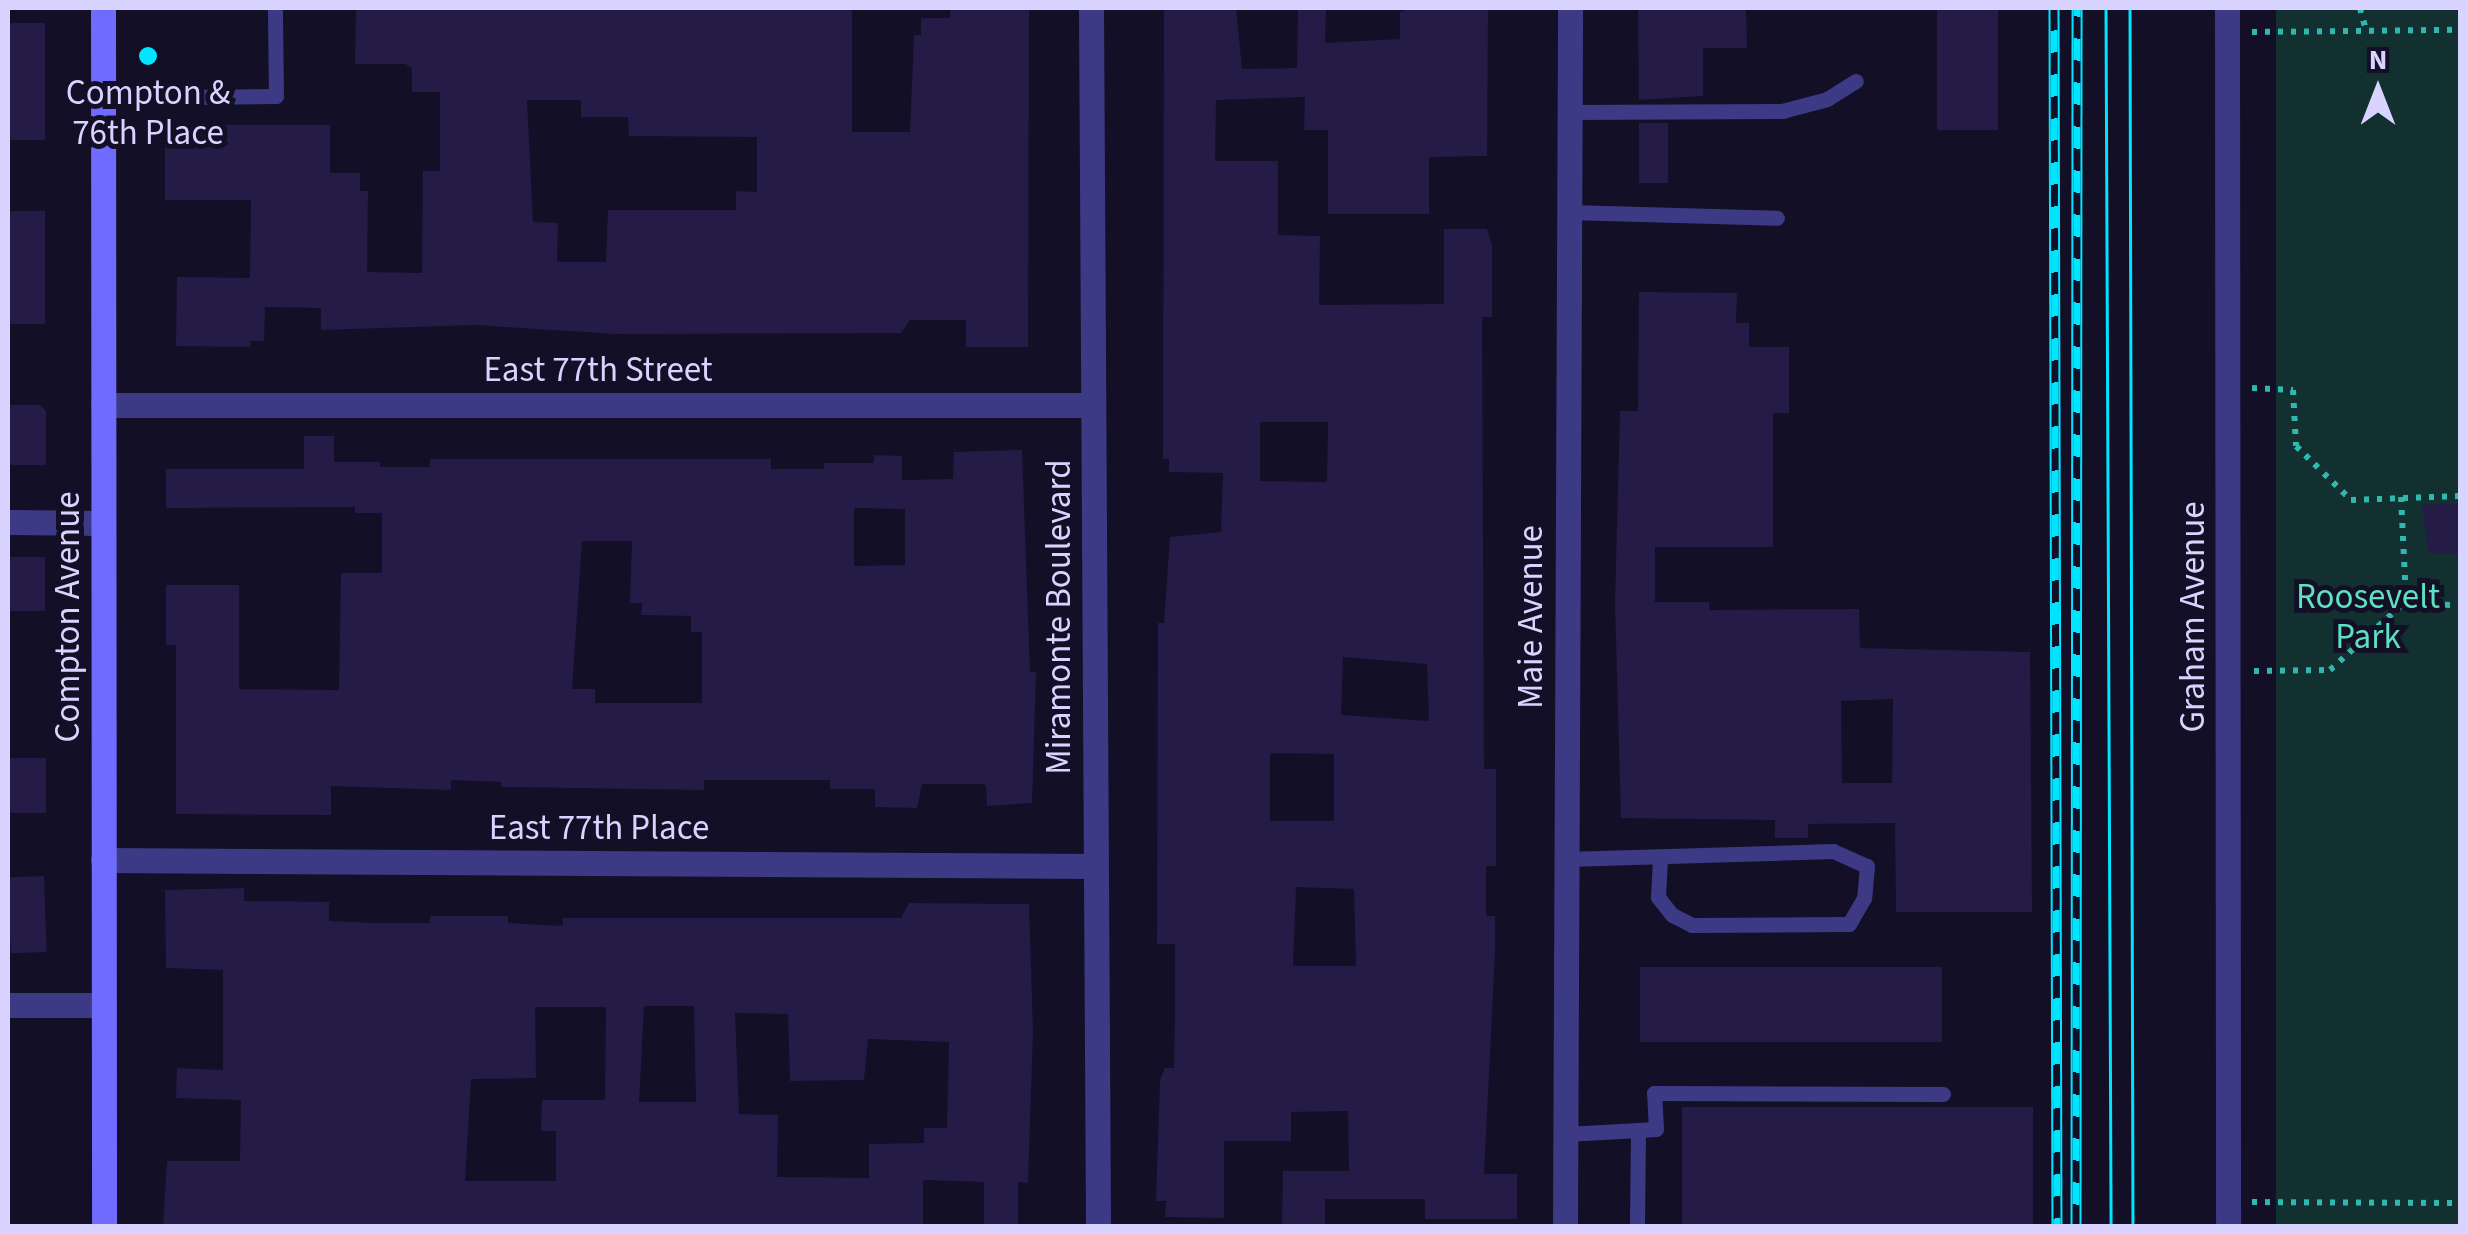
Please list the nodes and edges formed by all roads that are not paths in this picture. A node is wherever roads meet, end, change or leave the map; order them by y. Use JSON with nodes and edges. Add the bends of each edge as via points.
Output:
{"nodes":[{"id":1,"x":103,"y":8,"type":"edge"},
{"id":2,"x":275,"y":8,"type":"edge"},
{"id":3,"x":1090,"y":8,"type":"edge"},
{"id":4,"x":1570,"y":8,"type":"edge"},
{"id":5,"x":2227,"y":20,"type":"edge"},
{"id":6,"x":1856,"y":81,"type":"dead end"},
{"id":7,"x":103,"y":98,"type":"junction"},
{"id":8,"x":1569,"y":112,"type":"junction"},
{"id":9,"x":1568,"y":212,"type":"junction"},
{"id":10,"x":1777,"y":218,"type":"dead end"},
{"id":11,"x":103,"y":405,"type":"junction"},
{"id":12,"x":1093,"y":405,"type":"junction"},
{"id":13,"x":8,"y":522,"type":"edge"},
{"id":14,"x":103,"y":522,"type":"junction"},
{"id":15,"x":1660,"y":858,"type":"junction"},
{"id":16,"x":104,"y":860,"type":"junction"},
{"id":17,"x":1565,"y":860,"type":"junction"},
{"id":18,"x":1095,"y":866,"type":"junction"},
{"id":19,"x":8,"y":1005,"type":"edge"},
{"id":20,"x":104,"y":1005,"type":"junction"},
{"id":21,"x":1943,"y":1094,"type":"dead end"},
{"id":22,"x":1638,"y":1130,"type":"junction"},
{"id":23,"x":1566,"y":1134,"type":"junction"},
{"id":24,"x":2228,"y":1214,"type":"edge"},
{"id":25,"x":104,"y":1226,"type":"edge"},
{"id":26,"x":1098,"y":1226,"type":"edge"},
{"id":27,"x":1565,"y":1226,"type":"edge"},
{"id":28,"x":1637,"y":1226,"type":"edge"}],
"edges":[{"from":1,"to":7,"type":"main road","name":"Compton Avenue"},
{"from":2,"to":7,"type":"lane","via":[[276,96]]},
{"from":3,"to":12,"type":"street","name":"Miramonte Boulevard"},
{"from":4,"to":8,"type":"street","name":"Maie Avenue"},
{"from":5,"to":24,"type":"street","name":"Graham Avenue"},
{"from":6,"to":8,"type":"lane","via":[[1782,111]]},
{"from":7,"to":11,"type":"main road","name":"Compton Avenue"},
{"from":8,"to":9,"type":"street","name":"Maie Avenue"},
{"from":9,"to":10,"type":"lane"},
{"from":9,"to":17,"type":"street","name":"Maie Avenue"},
{"from":11,"to":12,"type":"street","name":"East 77th Street"},
{"from":11,"to":14,"type":"main road","name":"Compton Avenue"},
{"from":12,"to":18,"type":"street","name":"Miramonte Boulevard"},
{"from":13,"to":14,"type":"street"},
{"from":14,"to":16,"type":"main road","name":"Compton Avenue"},
{"from":15,"to":15,"type":"lane","via":[[1658,897],[1692,925],[1849,924],[1864,898],[1867,866],[1834,851]]},
{"from":15,"to":17,"type":"lane"},
{"from":16,"to":18,"type":"street","name":"East 77th Place"},
{"from":16,"to":20,"type":"main road","name":"Compton Avenue"},
{"from":17,"to":23,"type":"street","name":"Maie Avenue"},
{"from":18,"to":26,"type":"street","name":"Miramonte Boulevard"},
{"from":19,"to":20,"type":"street"},
{"from":20,"to":25,"type":"main road","name":"Compton Avenue"},
{"from":21,"to":22,"type":"lane","via":[[1654,1093],[1656,1129]]},
{"from":22,"to":23,"type":"lane"},
{"from":22,"to":28,"type":"lane"},
{"from":23,"to":27,"type":"street","name":"Maie Avenue"}]}
